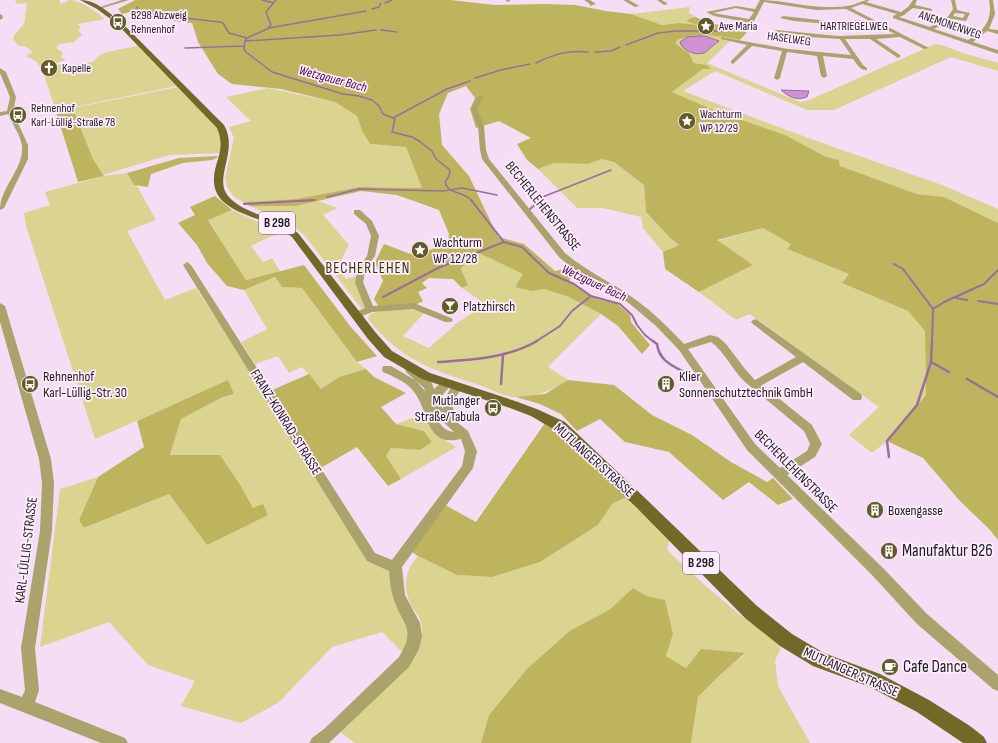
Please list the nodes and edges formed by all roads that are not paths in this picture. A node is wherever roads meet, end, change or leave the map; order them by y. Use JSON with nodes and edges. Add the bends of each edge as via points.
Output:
{"nodes":[{"id":1,"x":84,"y":0,"type":"edge"},
{"id":2,"x":127,"y":0,"type":"edge"},
{"id":3,"x":586,"y":0,"type":"edge"},
{"id":4,"x":625,"y":0,"type":"edge"},
{"id":5,"x":659,"y":0,"type":"edge"},
{"id":6,"x":763,"y":0,"type":"edge"},
{"id":7,"x":795,"y":0,"type":"edge"},
{"id":8,"x":915,"y":0,"type":"edge"},
{"id":9,"x":953,"y":0,"type":"edge"},
{"id":10,"x":991,"y":0,"type":"edge"},
{"id":11,"x":865,"y":1,"type":"edge"},
{"id":12,"x":119,"y":3,"type":"junction"},
{"id":13,"x":666,"y":4,"type":"dead end"},
{"id":14,"x":782,"y":4,"type":"junction"},
{"id":15,"x":592,"y":5,"type":"dead end"},
{"id":16,"x":637,"y":6,"type":"dead end"},
{"id":17,"x":791,"y":6,"type":"junction"},
{"id":18,"x":913,"y":6,"type":"junction"},
{"id":19,"x":846,"y":7,"type":"junction"},
{"id":20,"x":99,"y":8,"type":"junction"},
{"id":21,"x":820,"y":8,"type":"junction"},
{"id":22,"x":997,"y":8,"type":"edge"},
{"id":23,"x":930,"y":10,"type":"dead end"},
{"id":24,"x":757,"y":11,"type":"junction"},
{"id":25,"x":954,"y":11,"type":"junction"},
{"id":26,"x":109,"y":14,"type":"junction"},
{"id":27,"x":902,"y":14,"type":"junction"},
{"id":28,"x":824,"y":15,"type":"dead end"},
{"id":29,"x":950,"y":17,"type":"junction"},
{"id":30,"x":997,"y":17,"type":"edge"},
{"id":31,"x":938,"y":20,"type":"dead end"},
{"id":32,"x":873,"y":21,"type":"junction"},
{"id":33,"x":945,"y":22,"type":"junction"},
{"id":34,"x":930,"y":29,"type":"junction"},
{"id":35,"x":973,"y":30,"type":"dead end"},
{"id":36,"x":986,"y":31,"type":"junction"},
{"id":37,"x":998,"y":32,"type":"edge"},
{"id":38,"x":775,"y":33,"type":"junction"},
{"id":39,"x":900,"y":35,"type":"junction"},
{"id":40,"x":809,"y":36,"type":"junction"},
{"id":41,"x":723,"y":38,"type":"dead end"},
{"id":42,"x":873,"y":38,"type":"junction"},
{"id":43,"x":842,"y":39,"type":"junction"},
{"id":44,"x":968,"y":42,"type":"junction"},
{"id":45,"x":809,"y":43,"type":"dead end"},
{"id":46,"x":750,"y":44,"type":"junction"},
{"id":47,"x":926,"y":48,"type":"dead end"},
{"id":48,"x":785,"y":51,"type":"junction"},
{"id":49,"x":998,"y":52,"type":"edge"},
{"id":50,"x":820,"y":55,"type":"junction"},
{"id":51,"x":898,"y":56,"type":"dead end"},
{"id":52,"x":854,"y":57,"type":"junction"},
{"id":53,"x":733,"y":62,"type":"dead end"},
{"id":54,"x":865,"y":69,"type":"dead end"},
{"id":55,"x":0,"y":70,"type":"edge"},
{"id":56,"x":824,"y":76,"type":"dead end"},
{"id":57,"x":777,"y":78,"type":"dead end"},
{"id":58,"x":480,"y":97,"type":"dead end"},
{"id":59,"x":0,"y":114,"type":"edge"},
{"id":60,"x":11,"y":114,"type":"junction"},
{"id":61,"x":0,"y":208,"type":"edge"},
{"id":62,"x":357,"y":212,"type":"dead end"},
{"id":63,"x":187,"y":265,"type":"dead end"},
{"id":64,"x":0,"y":306,"type":"edge"},
{"id":65,"x":370,"y":309,"type":"junction"},
{"id":66,"x":357,"y":315,"type":"junction"},
{"id":67,"x":448,"y":320,"type":"dead end"},
{"id":68,"x":756,"y":322,"type":"dead end"},
{"id":69,"x":682,"y":348,"type":"junction"},
{"id":70,"x":803,"y":357,"type":"junction"},
{"id":71,"x":387,"y":369,"type":"dead end"},
{"id":72,"x":410,"y":369,"type":"junction"},
{"id":73,"x":756,"y":384,"type":"junction"},
{"id":74,"x":452,"y":385,"type":"junction"},
{"id":75,"x":857,"y":397,"type":"dead end"},
{"id":76,"x":433,"y":400,"type":"junction"},
{"id":77,"x":453,"y":424,"type":"junction"},
{"id":78,"x":464,"y":434,"type":"junction"},
{"id":79,"x":779,"y":475,"type":"junction"},
{"id":80,"x":395,"y":566,"type":"junction"},
{"id":81,"x":998,"y":684,"type":"edge"},
{"id":82,"x":0,"y":696,"type":"edge"},
{"id":83,"x":26,"y":706,"type":"junction"},
{"id":84,"x":120,"y":743,"type":"edge"},
{"id":85,"x":317,"y":743,"type":"edge"},
{"id":86,"x":978,"y":743,"type":"edge"}],
"edges":[{"from":1,"to":20,"type":"main road","number":"B 298"},
{"from":2,"to":12,"type":"street"},
{"from":3,"to":15,"type":"street","via":[[594,4]]},
{"from":4,"to":16,"type":"street"},
{"from":5,"to":13,"type":"street"},
{"from":6,"to":14,"type":"street"},
{"from":6,"to":24,"type":"street"},
{"from":7,"to":14,"type":"street"},
{"from":8,"to":18,"type":"street"},
{"from":9,"to":25,"type":"street"},
{"from":10,"to":22,"type":"street"},
{"from":11,"to":19,"type":"street"},
{"from":11,"to":27,"type":"street"},
{"from":12,"to":20,"type":"street"},
{"from":12,"to":26,"type":"street"},
{"from":14,"to":17,"type":"street"},
{"from":17,"to":21,"type":"street"},
{"from":17,"to":38,"type":"street"},
{"from":18,"to":23,"type":"street"},
{"from":18,"to":27,"type":"street"},
{"from":19,"to":21,"type":"street"},
{"from":19,"to":32,"type":"street"},
{"from":20,"to":26,"type":"main road","number":"B 298"},
{"from":21,"to":28,"type":"street"},
{"from":22,"to":30,"type":"street"},
{"from":24,"to":24,"type":"street","via":[[750,21],[708,12],[736,7]]},
{"from":25,"to":29,"type":"street"},
{"from":25,"to":29,"type":"street","via":[[968,13],[964,20]]},
{"from":26,"to":66,"type":"main road","name":"MUTLANGER STRASSE","number":"B 298","via":[[221,126],[226,140],[218,178],[221,194],[238,208],[282,226],[295,235]]},
{"from":27,"to":34,"type":"street","name":"ANEMONENWEG","via":[[895,17]]},
{"from":29,"to":33,"type":"street"},
{"from":30,"to":36,"type":"street"},
{"from":31,"to":33,"type":"street"},
{"from":32,"to":38,"type":"street","via":[[839,23],[844,28],[826,28],[821,23]]},
{"from":32,"to":39,"type":"street"},
{"from":33,"to":34,"type":"street"},
{"from":34,"to":44,"type":"street","name":"ANEMONENWEG"},
{"from":35,"to":36,"type":"street"},
{"from":36,"to":37,"type":"street"},
{"from":36,"to":44,"type":"street"},
{"from":38,"to":40,"type":"street","name":"HARTRIEGELWEG"},
{"from":38,"to":46,"type":"street","name":"HASELWEG"},
{"from":38,"to":48,"type":"street","name":"HASELWEG"},
{"from":39,"to":42,"type":"street","name":"HARTRIEGELWEG"},
{"from":39,"to":47,"type":"street"},
{"from":40,"to":43,"type":"street","name":"HARTRIEGELWEG"},
{"from":40,"to":45,"type":"street","name":"HARTRIEGELWEG"},
{"from":41,"to":46,"type":"street","name":"HASELWEG"},
{"from":42,"to":43,"type":"street","name":"HARTRIEGELWEG"},
{"from":42,"to":51,"type":"street"},
{"from":43,"to":52,"type":"street"},
{"from":44,"to":49,"type":"street","name":"ANEMONENWEG"},
{"from":46,"to":53,"type":"street"},
{"from":48,"to":50,"type":"street","name":"HASELWEG"},
{"from":48,"to":57,"type":"street"},
{"from":50,"to":52,"type":"street","name":"HASELWEG"},
{"from":50,"to":56,"type":"street"},
{"from":52,"to":54,"type":"street"},
{"from":55,"to":60,"type":"street","via":[[13,97]]},
{"from":58,"to":69,"type":"street","name":"BECHERLEHENSTRASSE","via":[[474,108],[486,159],[562,255],[576,267],[633,302]]},
{"from":59,"to":60,"type":"street"},
{"from":60,"to":61,"type":"street","via":[[25,144],[24,159]]},
{"from":62,"to":65,"type":"street","via":[[369,223],[375,236],[371,256],[362,268],[359,282]]},
{"from":63,"to":80,"type":"street","name":"FRANZ-KONRAD-STRASSE","via":[[371,557]]},
{"from":64,"to":83,"type":"street","name":"KARL-LÜLLIG-STRASSE","via":[[45,459],[48,483],[46,531],[28,648],[32,690]]},
{"from":65,"to":66,"type":"street"},
{"from":65,"to":67,"type":"street","via":[[414,306]]},
{"from":66,"to":72,"type":"main road","name":"MUTLANGER STRASSE","number":"B 298","via":[[388,354]]},
{"from":68,"to":70,"type":"street"},
{"from":69,"to":73,"type":"street","via":[[713,339],[741,372]]},
{"from":69,"to":79,"type":"street","name":"BECHERLEHENSTRASSE","via":[[742,436]]},
{"from":70,"to":73,"type":"street"},
{"from":70,"to":75,"type":"street"},
{"from":71,"to":78,"type":"street","via":[[418,389],[441,433],[447,437]]},
{"from":72,"to":74,"type":"main road","name":"MUTLANGER STRASSE","number":"B 298"},
{"from":72,"to":76,"type":"street","via":[[428,386]]},
{"from":73,"to":79,"type":"street","via":[[808,428],[816,444],[811,454]]},
{"from":74,"to":76,"type":"street","via":[[436,394]]},
{"from":74,"to":77,"type":"street","via":[[447,407]]},
{"from":74,"to":86,"type":"main road","name":"MUTLANGER STRASSE","number":"B 298","via":[[514,405],[560,426],[751,612],[786,640],[819,660],[874,680],[923,706]]},
{"from":76,"to":77,"type":"street","via":[[442,415]]},
{"from":77,"to":78,"type":"street"},
{"from":78,"to":80,"type":"street","via":[[471,451],[467,468]]},
{"from":79,"to":81,"type":"street","name":"BECHERLEHENSTRASSE","via":[[939,635]]},
{"from":80,"to":85,"type":"street","via":[[399,596],[413,623],[415,636],[412,649],[404,662]]},
{"from":82,"to":83,"type":"street"},
{"from":83,"to":84,"type":"street"}]}
